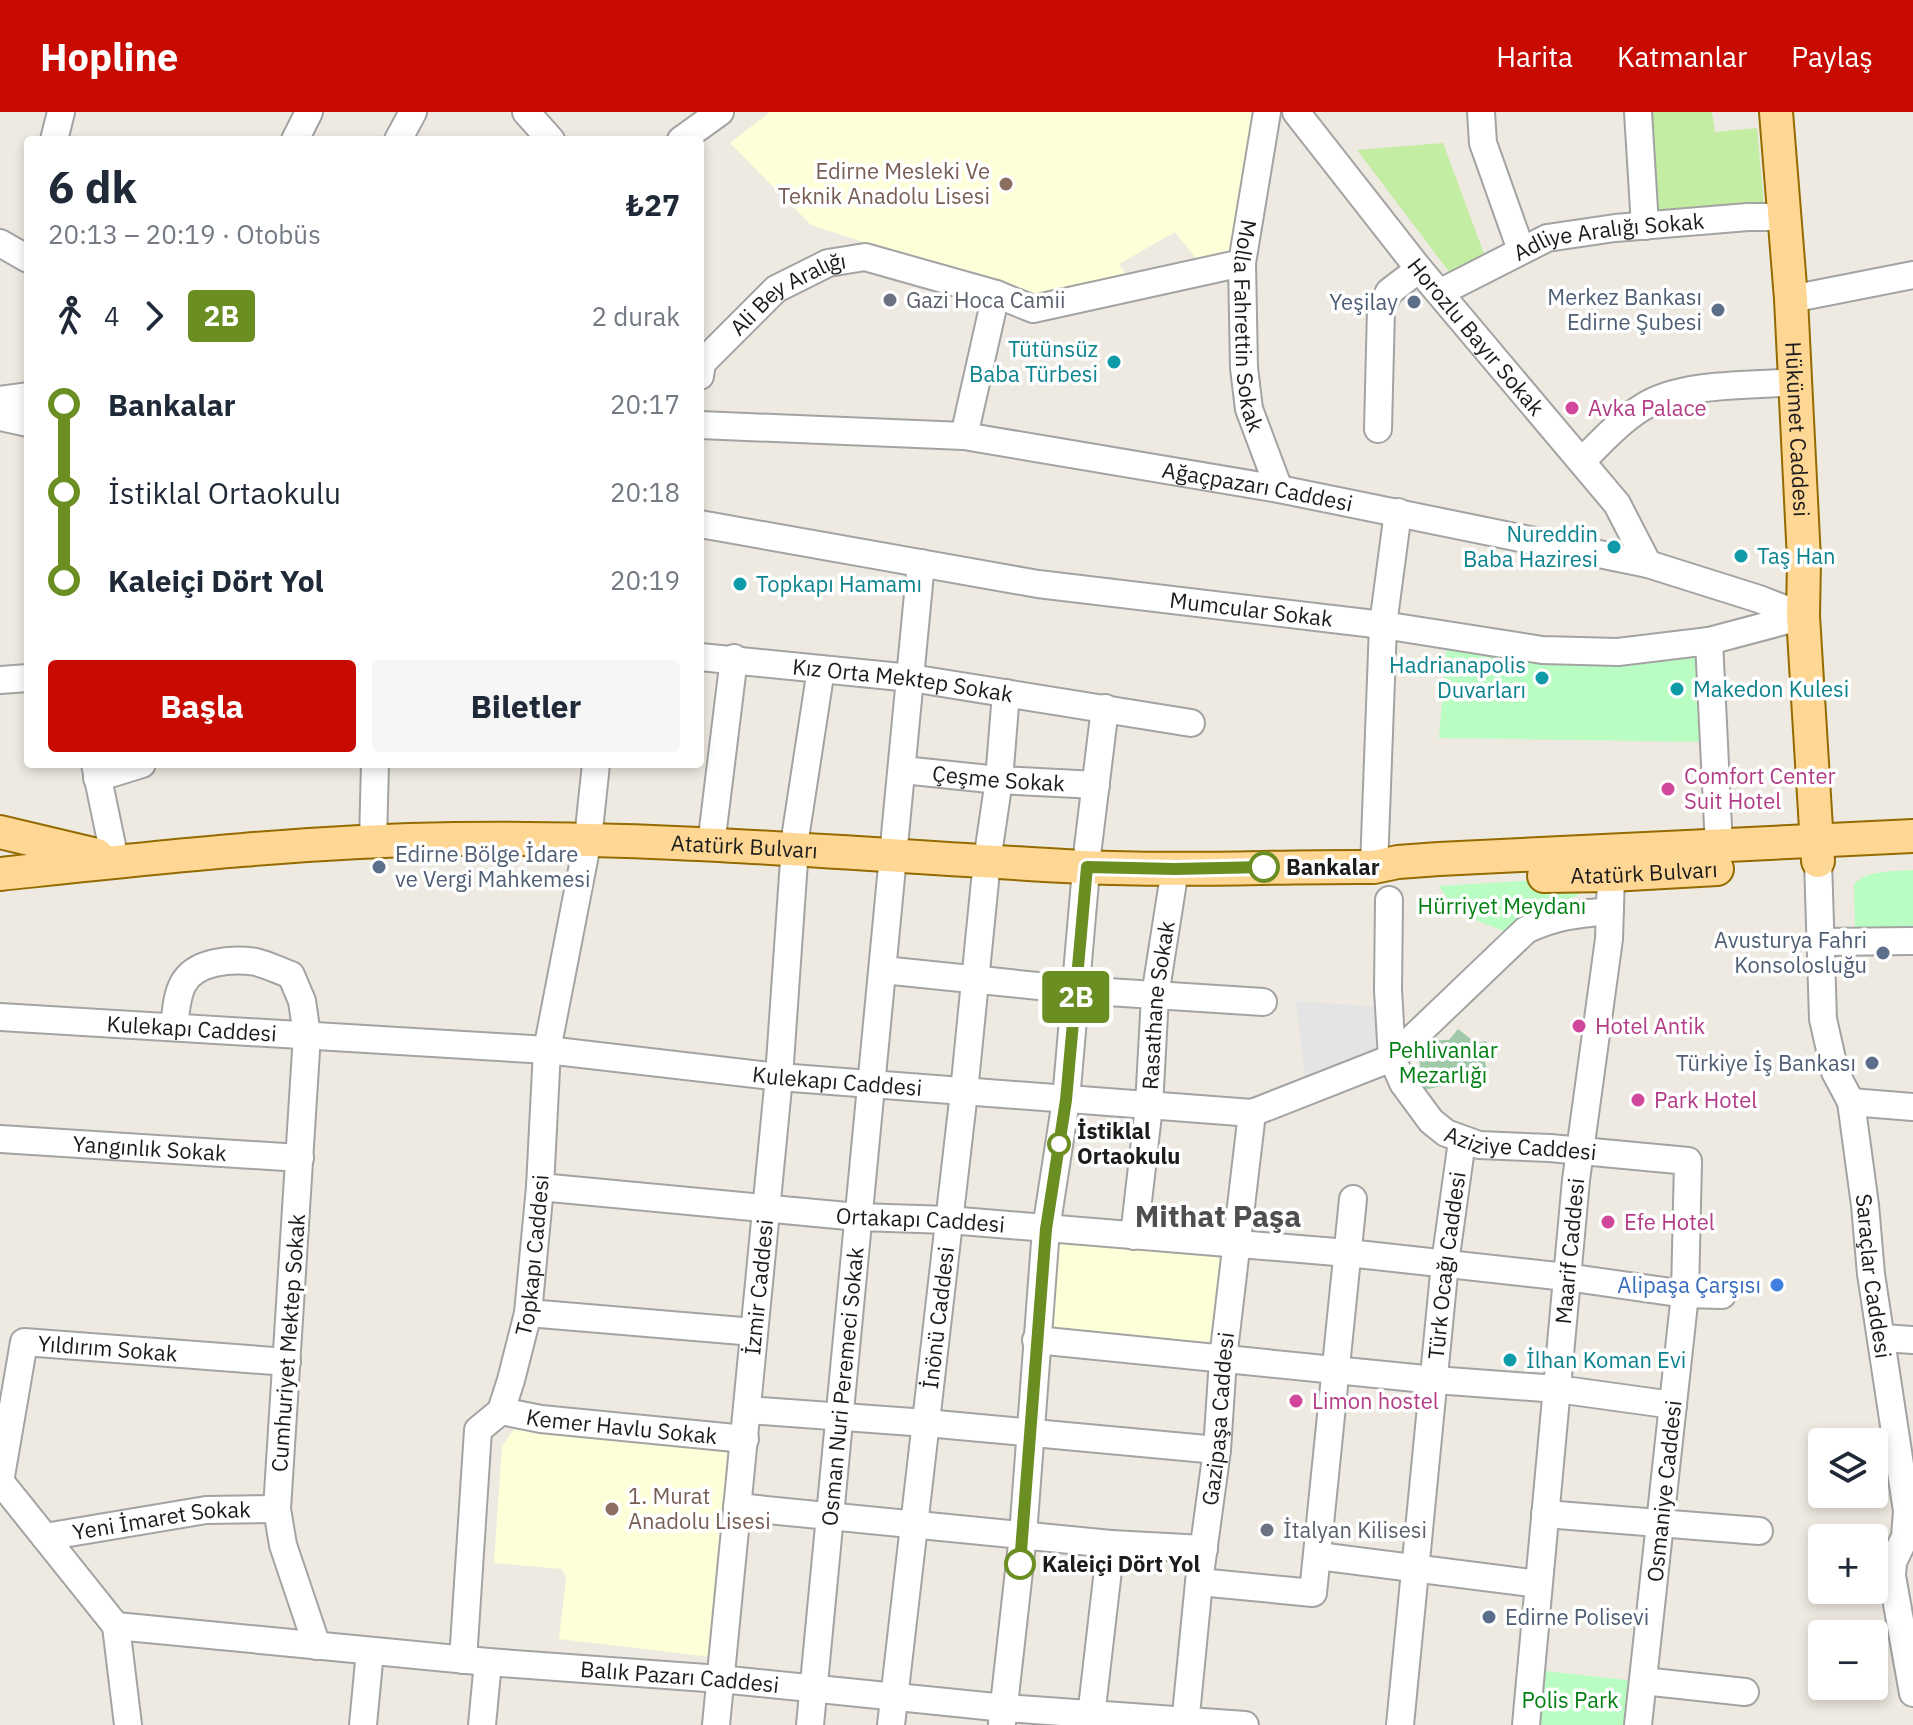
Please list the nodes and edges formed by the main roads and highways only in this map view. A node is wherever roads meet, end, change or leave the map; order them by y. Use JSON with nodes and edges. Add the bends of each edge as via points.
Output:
{"nodes":[{"id":1,"x":1776,"y":112,"type":"edge"},
{"id":2,"x":0,"y":832,"type":"edge"},
{"id":3,"x":1913,"y":836,"type":"edge"},
{"id":4,"x":1817,"y":851,"type":"junction"},
{"id":5,"x":1913,"y":856,"type":"edge"},
{"id":6,"x":115,"y":860,"type":"junction"},
{"id":7,"x":1610,"y":863,"type":"junction"},
{"id":8,"x":0,"y":874,"type":"edge"}],
"edges":[{"from":1,"to":4,"type":"main road","name":"Hükümet Caddesi","via":[[1791,299]]},
{"from":2,"to":6,"type":"main road","name":"Atatürk Bulvarı"},
{"from":3,"to":4,"type":"main road","name":"Atatürk Bulvarı"},
{"from":4,"to":5,"type":"main road","name":"Atatürk Bulvarı"},
{"from":4,"to":7,"type":"main road","name":"Atatürk Bulvarı"},
{"from":4,"to":7,"type":"main road","name":"Atatürk Bulvarı","via":[[1719,847]]},
{"from":6,"to":7,"type":"main road","name":"Atatürk Bulvarı","via":[[373,841],[588,839],[1087,867],[1374,867],[1397,877]]},
{"from":6,"to":8,"type":"main road","name":"Atatürk Bulvarı"}]}
